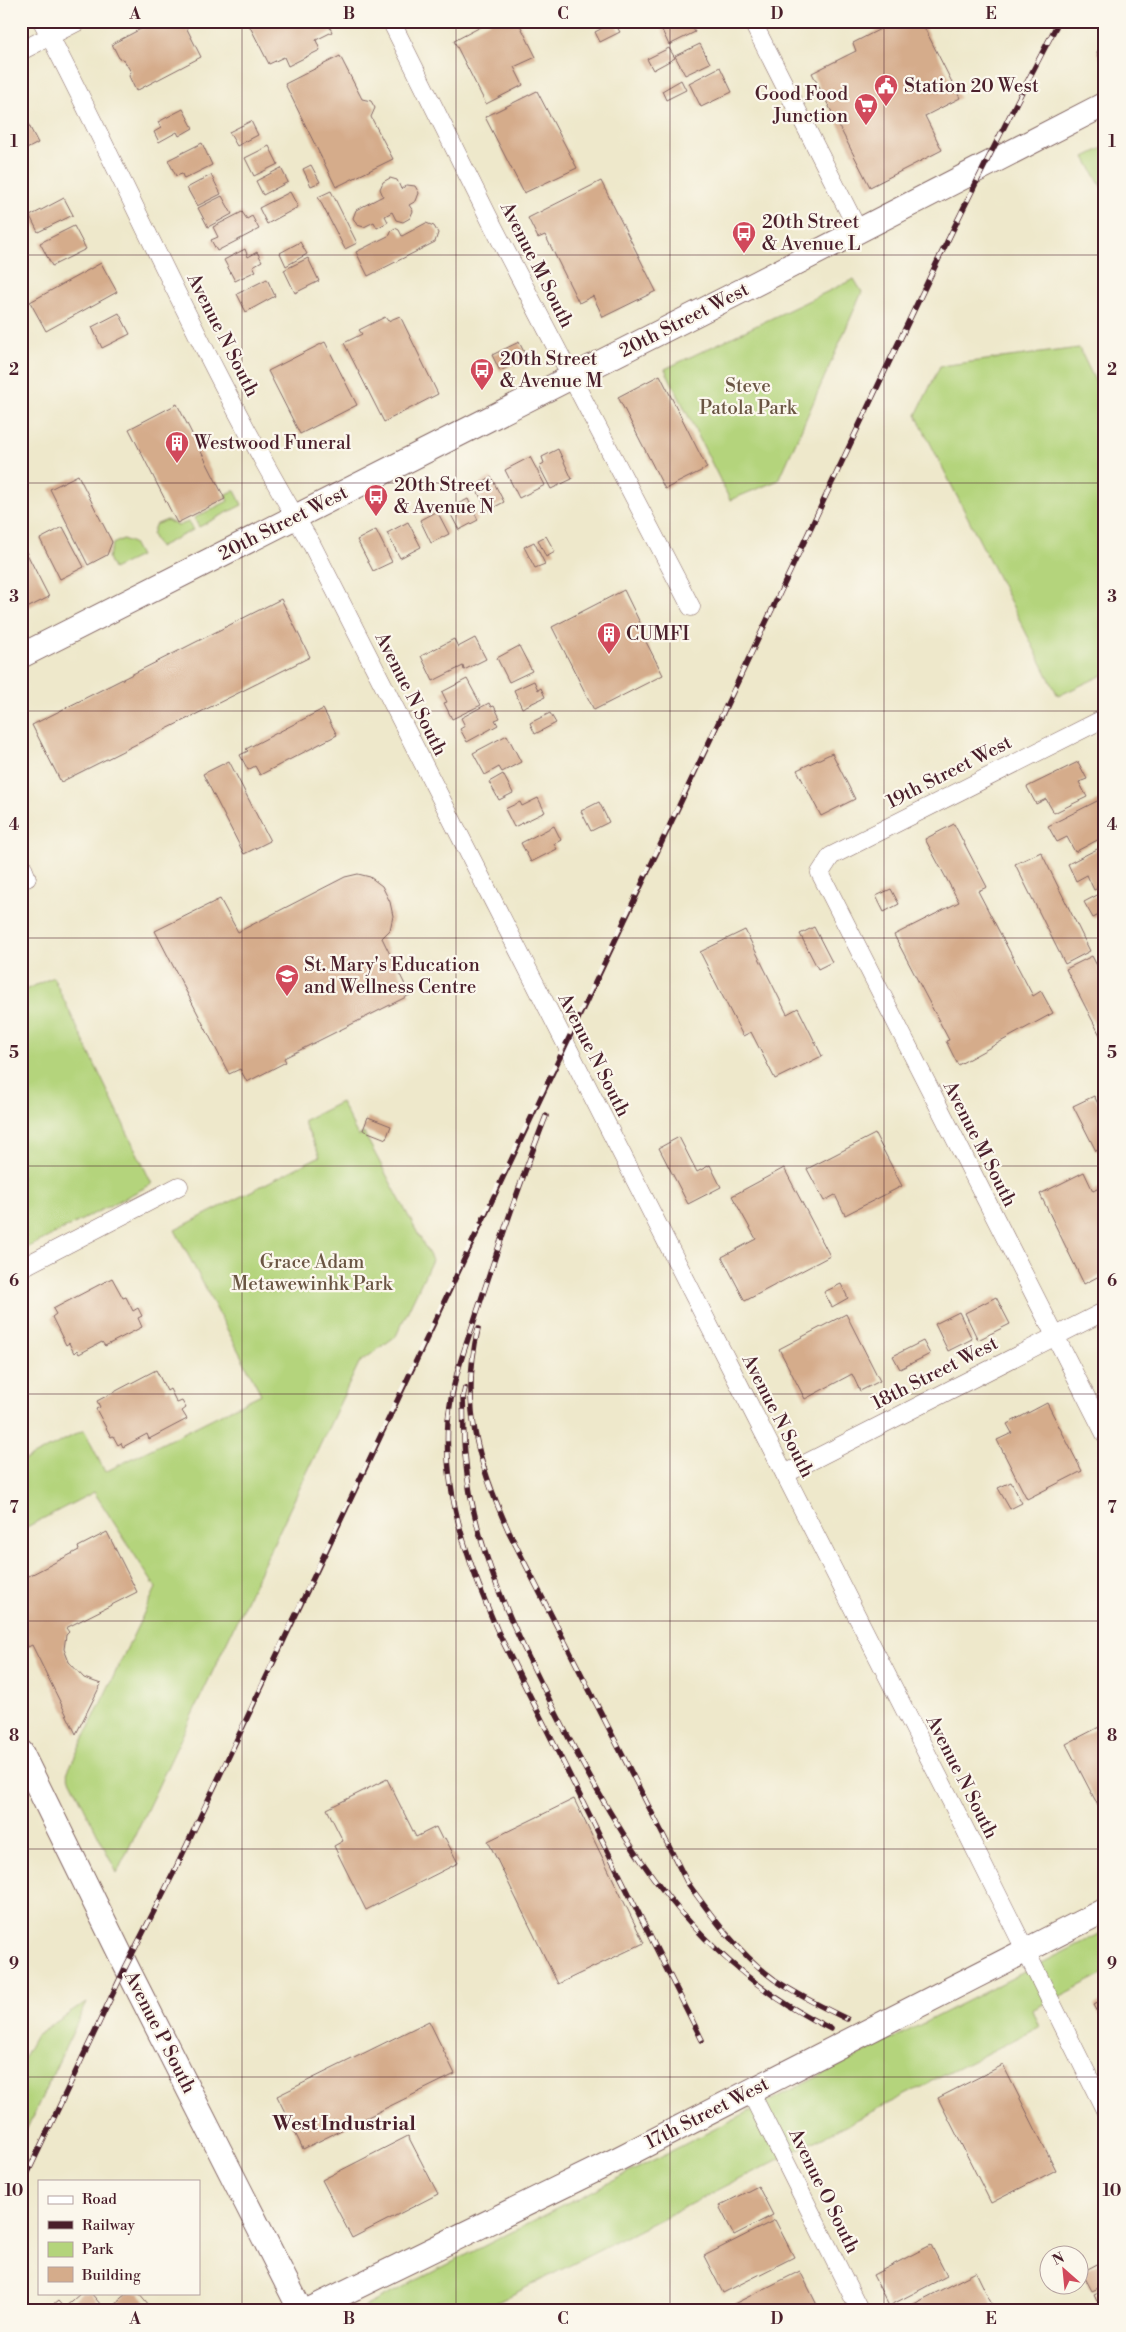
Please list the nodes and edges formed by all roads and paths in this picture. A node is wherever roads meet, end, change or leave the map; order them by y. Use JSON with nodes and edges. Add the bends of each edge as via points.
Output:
{"nodes":[{"id":1,"x":42,"y":21,"type":"edge"},
{"id":2,"x":79,"y":21,"type":"edge"},
{"id":3,"x":391,"y":21,"type":"edge"},
{"id":4,"x":752,"y":21,"type":"edge"},
{"id":5,"x":50,"y":37,"type":"junction"},
{"id":6,"x":21,"y":51,"type":"edge"},
{"id":7,"x":1105,"y":104,"type":"edge"},
{"id":8,"x":858,"y":230,"type":"junction"},
{"id":9,"x":571,"y":377,"type":"junction"},
{"id":10,"x":295,"y":517,"type":"junction"},
{"id":11,"x":691,"y":607,"type":"dead end"},
{"id":12,"x":21,"y":656,"type":"edge"},
{"id":13,"x":1105,"y":718,"type":"edge"},
{"id":14,"x":820,"y":873,"type":"joint"},
{"id":15,"x":179,"y":1186,"type":"dead end"},
{"id":16,"x":21,"y":1268,"type":"edge"},
{"id":17,"x":1105,"y":1311,"type":"edge"},
{"id":18,"x":1054,"y":1335,"type":"junction"},
{"id":19,"x":1105,"y":1434,"type":"edge"},
{"id":20,"x":785,"y":1474,"type":"junction"},
{"id":21,"x":21,"y":1752,"type":"edge"},
{"id":22,"x":1105,"y":1910,"type":"edge"},
{"id":23,"x":1024,"y":1951,"type":"junction"},
{"id":24,"x":750,"y":2091,"type":"junction"},
{"id":25,"x":1105,"y":2110,"type":"edge"},
{"id":26,"x":301,"y":2311,"type":"edge"},
{"id":27,"x":307,"y":2311,"type":"edge"},
{"id":28,"x":860,"y":2311,"type":"edge"}],
"edges":[{"from":1,"to":5,"type":"street","name":"Avenue N South"},
{"from":2,"to":5,"type":"street"},
{"from":3,"to":9,"type":"street","name":"Avenue M South"},
{"from":4,"to":8,"type":"street"},
{"from":5,"to":6,"type":"street"},
{"from":5,"to":10,"type":"street","name":"Avenue N South","via":[[215,367]]},
{"from":7,"to":8,"type":"main road","name":"20th Street West"},
{"from":8,"to":9,"type":"main road","name":"20th Street West"},
{"from":9,"to":10,"type":"main road","name":"20th Street West"},
{"from":9,"to":11,"type":"street","name":"Avenue M South"},
{"from":10,"to":12,"type":"main road","name":"20th Street West"},
{"from":10,"to":20,"type":"street","name":"Avenue N South"},
{"from":13,"to":14,"type":"street","name":"19th Street West","via":[[831,856]]},
{"from":14,"to":18,"type":"street","name":"Avenue M South"},
{"from":15,"to":16,"type":"street"},
{"from":17,"to":18,"type":"street","name":"18th Street West"},
{"from":18,"to":19,"type":"street","name":"Avenue M South"},
{"from":18,"to":20,"type":"street","name":"18th Street West"},
{"from":20,"to":23,"type":"street","name":"Avenue N South"},
{"from":21,"to":26,"type":"main road","name":"Avenue P South"},
{"from":22,"to":23,"type":"main road","name":"17th Street West"},
{"from":23,"to":24,"type":"main road","name":"17th Street West"},
{"from":23,"to":25,"type":"street","name":"Avenue N South"},
{"from":24,"to":27,"type":"main road","name":"17th Street West"},
{"from":24,"to":28,"type":"street","name":"Avenue O South"}]}
